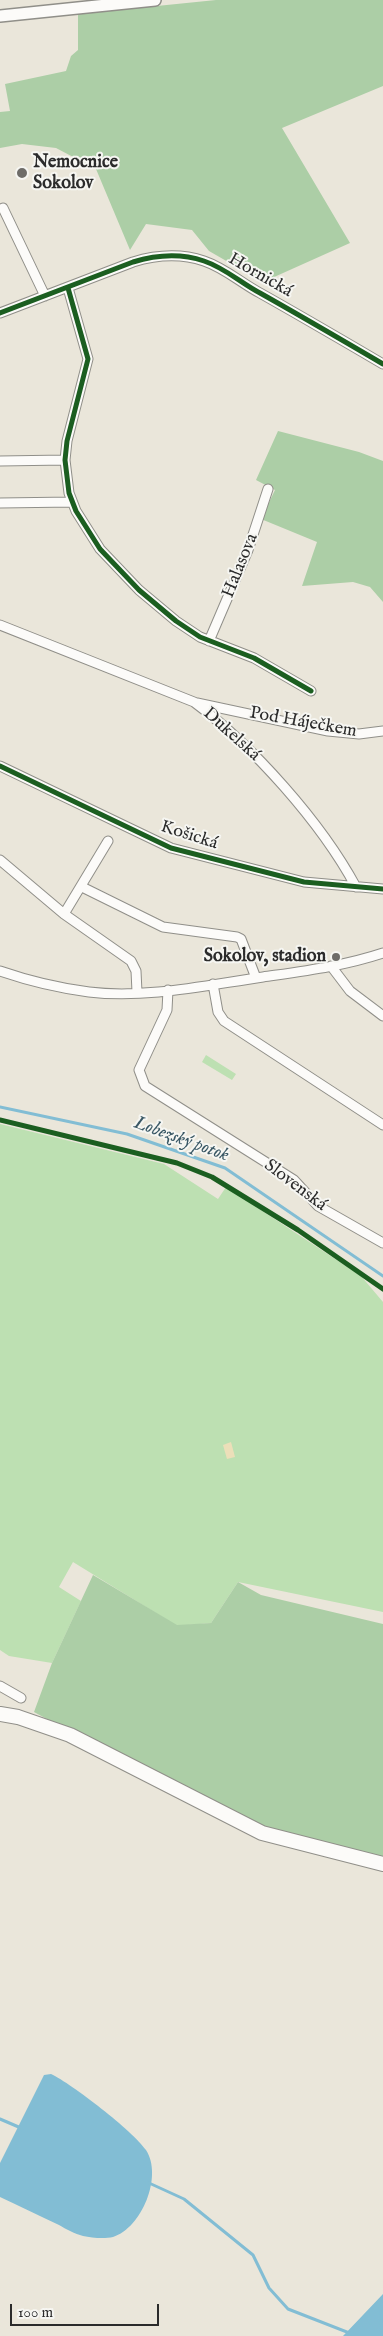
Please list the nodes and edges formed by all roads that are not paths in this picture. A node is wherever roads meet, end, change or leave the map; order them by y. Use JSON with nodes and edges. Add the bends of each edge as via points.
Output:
{"nodes":[{"id":1,"x":155,"y":0,"type":"edge"},
{"id":2,"x":0,"y":16,"type":"edge"},
{"id":3,"x":3,"y":208,"type":"dead end"},
{"id":4,"x":68,"y":288,"type":"junction"},
{"id":5,"x":45,"y":296,"type":"junction"},
{"id":6,"x":0,"y":313,"type":"edge"},
{"id":7,"x":383,"y":364,"type":"edge"},
{"id":8,"x":65,"y":460,"type":"junction"},
{"id":9,"x":0,"y":461,"type":"edge"},
{"id":10,"x":268,"y":489,"type":"dead end"},
{"id":11,"x":72,"y":502,"type":"junction"},
{"id":12,"x":0,"y":503,"type":"edge"},
{"id":13,"x":0,"y":625,"type":"edge"},
{"id":14,"x":209,"y":641,"type":"junction"},
{"id":15,"x":311,"y":691,"type":"dead end"},
{"id":16,"x":194,"y":702,"type":"junction"},
{"id":17,"x":383,"y":731,"type":"edge"},
{"id":18,"x":0,"y":766,"type":"edge"},
{"id":19,"x":108,"y":841,"type":"dead end"},
{"id":20,"x":0,"y":860,"type":"edge"},
{"id":21,"x":82,"y":887,"type":"junction"},
{"id":22,"x":356,"y":887,"type":"junction"},
{"id":23,"x":383,"y":889,"type":"edge"},
{"id":24,"x":64,"y":914,"type":"junction"},
{"id":25,"x":383,"y":953,"type":"edge"},
{"id":26,"x":331,"y":966,"type":"junction"},
{"id":27,"x":0,"y":971,"type":"edge"},
{"id":28,"x":256,"y":978,"type":"junction"},
{"id":29,"x":213,"y":984,"type":"junction"},
{"id":30,"x":168,"y":990,"type":"junction"},
{"id":31,"x":137,"y":992,"type":"junction"},
{"id":32,"x":383,"y":1016,"type":"edge"},
{"id":33,"x":383,"y":1125,"type":"edge"},
{"id":34,"x":383,"y":1243,"type":"edge"},
{"id":35,"x":0,"y":1686,"type":"edge"},
{"id":36,"x":21,"y":1698,"type":"dead end"},
{"id":37,"x":0,"y":1714,"type":"edge"},
{"id":38,"x":383,"y":1864,"type":"edge"}],
"edges":[{"from":1,"to":2,"type":"street"},
{"from":3,"to":5,"type":"street"},
{"from":4,"to":5,"type":"street","name":"Hornická"},
{"from":4,"to":7,"type":"street","name":"Hornická","via":[[155,256],[204,261]]},
{"from":4,"to":8,"type":"street","via":[[88,359]]},
{"from":5,"to":6,"type":"street","name":"Hornická"},
{"from":8,"to":9,"type":"street"},
{"from":8,"to":11,"type":"street"},
{"from":10,"to":14,"type":"street","name":"Halasova","via":[[248,550]]},
{"from":11,"to":12,"type":"street"},
{"from":11,"to":14,"type":"street","via":[[100,549],[139,590]]},
{"from":13,"to":16,"type":"street","name":"Dukelská"},
{"from":14,"to":15,"type":"street","via":[[254,658]]},
{"from":16,"to":17,"type":"street","name":"Pod Háječkem","via":[[328,730],[358,734]]},
{"from":16,"to":22,"type":"street","name":"Dukelská","via":[[215,717],[274,775],[345,867]]},
{"from":18,"to":22,"type":"street","name":"Košická","via":[[171,848],[304,882]]},
{"from":19,"to":21,"type":"street"},
{"from":20,"to":24,"type":"street"},
{"from":21,"to":24,"type":"street"},
{"from":21,"to":28,"type":"street","via":[[163,926],[237,937]]},
{"from":22,"to":23,"type":"street","name":"Košická"},
{"from":24,"to":31,"type":"street","via":[[131,961],[136,971]]},
{"from":25,"to":26,"type":"street"},
{"from":26,"to":28,"type":"street"},
{"from":26,"to":32,"type":"street","via":[[350,991]]},
{"from":27,"to":31,"type":"street","via":[[33,982],[91,992]]},
{"from":28,"to":29,"type":"street"},
{"from":29,"to":30,"type":"street"},
{"from":29,"to":33,"type":"street","via":[[218,1012],[224,1021]]},
{"from":30,"to":31,"type":"street"},
{"from":30,"to":34,"type":"street","name":"Slovenská","via":[[167,1010],[139,1070],[144,1086],[294,1180],[318,1206]]},
{"from":35,"to":36,"type":"street"},
{"from":37,"to":38,"type":"main road","via":[[70,1735],[262,1833]]}]}
